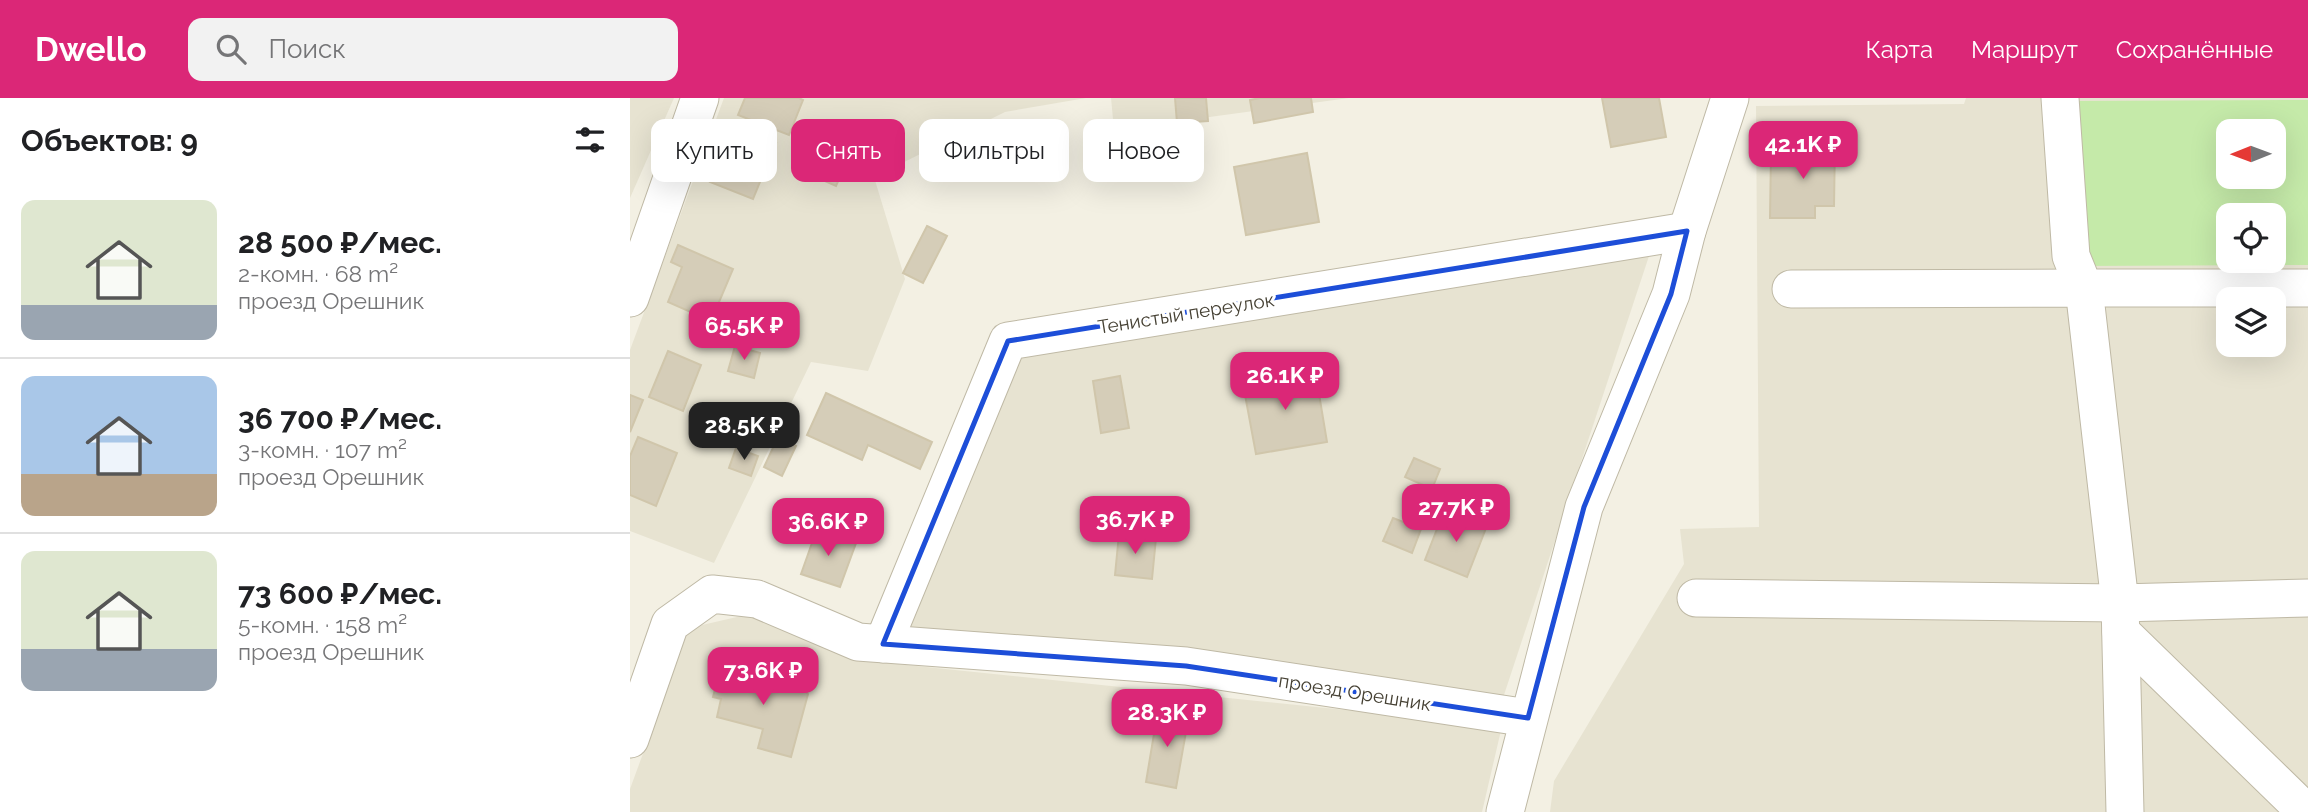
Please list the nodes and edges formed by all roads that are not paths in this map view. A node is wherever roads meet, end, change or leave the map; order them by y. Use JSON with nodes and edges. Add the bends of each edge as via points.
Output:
{"nodes":[{"id":1,"x":700,"y":98,"type":"edge"},
{"id":2,"x":1730,"y":98,"type":"edge"},
{"id":3,"x":2060,"y":98,"type":"edge"},
{"id":4,"x":1687,"y":231,"type":"junction"},
{"id":5,"x":2084,"y":288,"type":"junction"},
{"id":6,"x":2308,"y":288,"type":"edge"},
{"id":7,"x":1791,"y":289,"type":"dead end"},
{"id":8,"x":630,"y":298,"type":"edge"},
{"id":9,"x":1696,"y":598,"type":"dead end"},
{"id":10,"x":2308,"y":598,"type":"edge"},
{"id":11,"x":2121,"y":617,"type":"junction"},
{"id":12,"x":883,"y":645,"type":"junction"},
{"id":13,"x":1528,"y":718,"type":"junction"},
{"id":14,"x":630,"y":739,"type":"edge"},
{"id":15,"x":1505,"y":812,"type":"edge"},
{"id":16,"x":2125,"y":812,"type":"edge"},
{"id":17,"x":2306,"y":812,"type":"edge"}],
"edges":[{"from":1,"to":8,"type":"street"},
{"from":2,"to":4,"type":"street"},
{"from":3,"to":5,"type":"street","via":[[2071,256]]},
{"from":4,"to":12,"type":"street","name":"Тенистый переулок","via":[[1008,341]]},
{"from":4,"to":13,"type":"street","via":[[1671,293],[1584,507]]},
{"from":5,"to":6,"type":"street"},
{"from":5,"to":7,"type":"street"},
{"from":5,"to":11,"type":"street"},
{"from":9,"to":11,"type":"street"},
{"from":10,"to":11,"type":"street"},
{"from":11,"to":16,"type":"street"},
{"from":11,"to":17,"type":"street"},
{"from":12,"to":13,"type":"street","name":"проезд Орешник","via":[[1186,666]]},
{"from":12,"to":14,"type":"street","name":"проезд Орешник","via":[[858,642],[757,599],[712,594],[670,624]]},
{"from":13,"to":15,"type":"street"}]}
